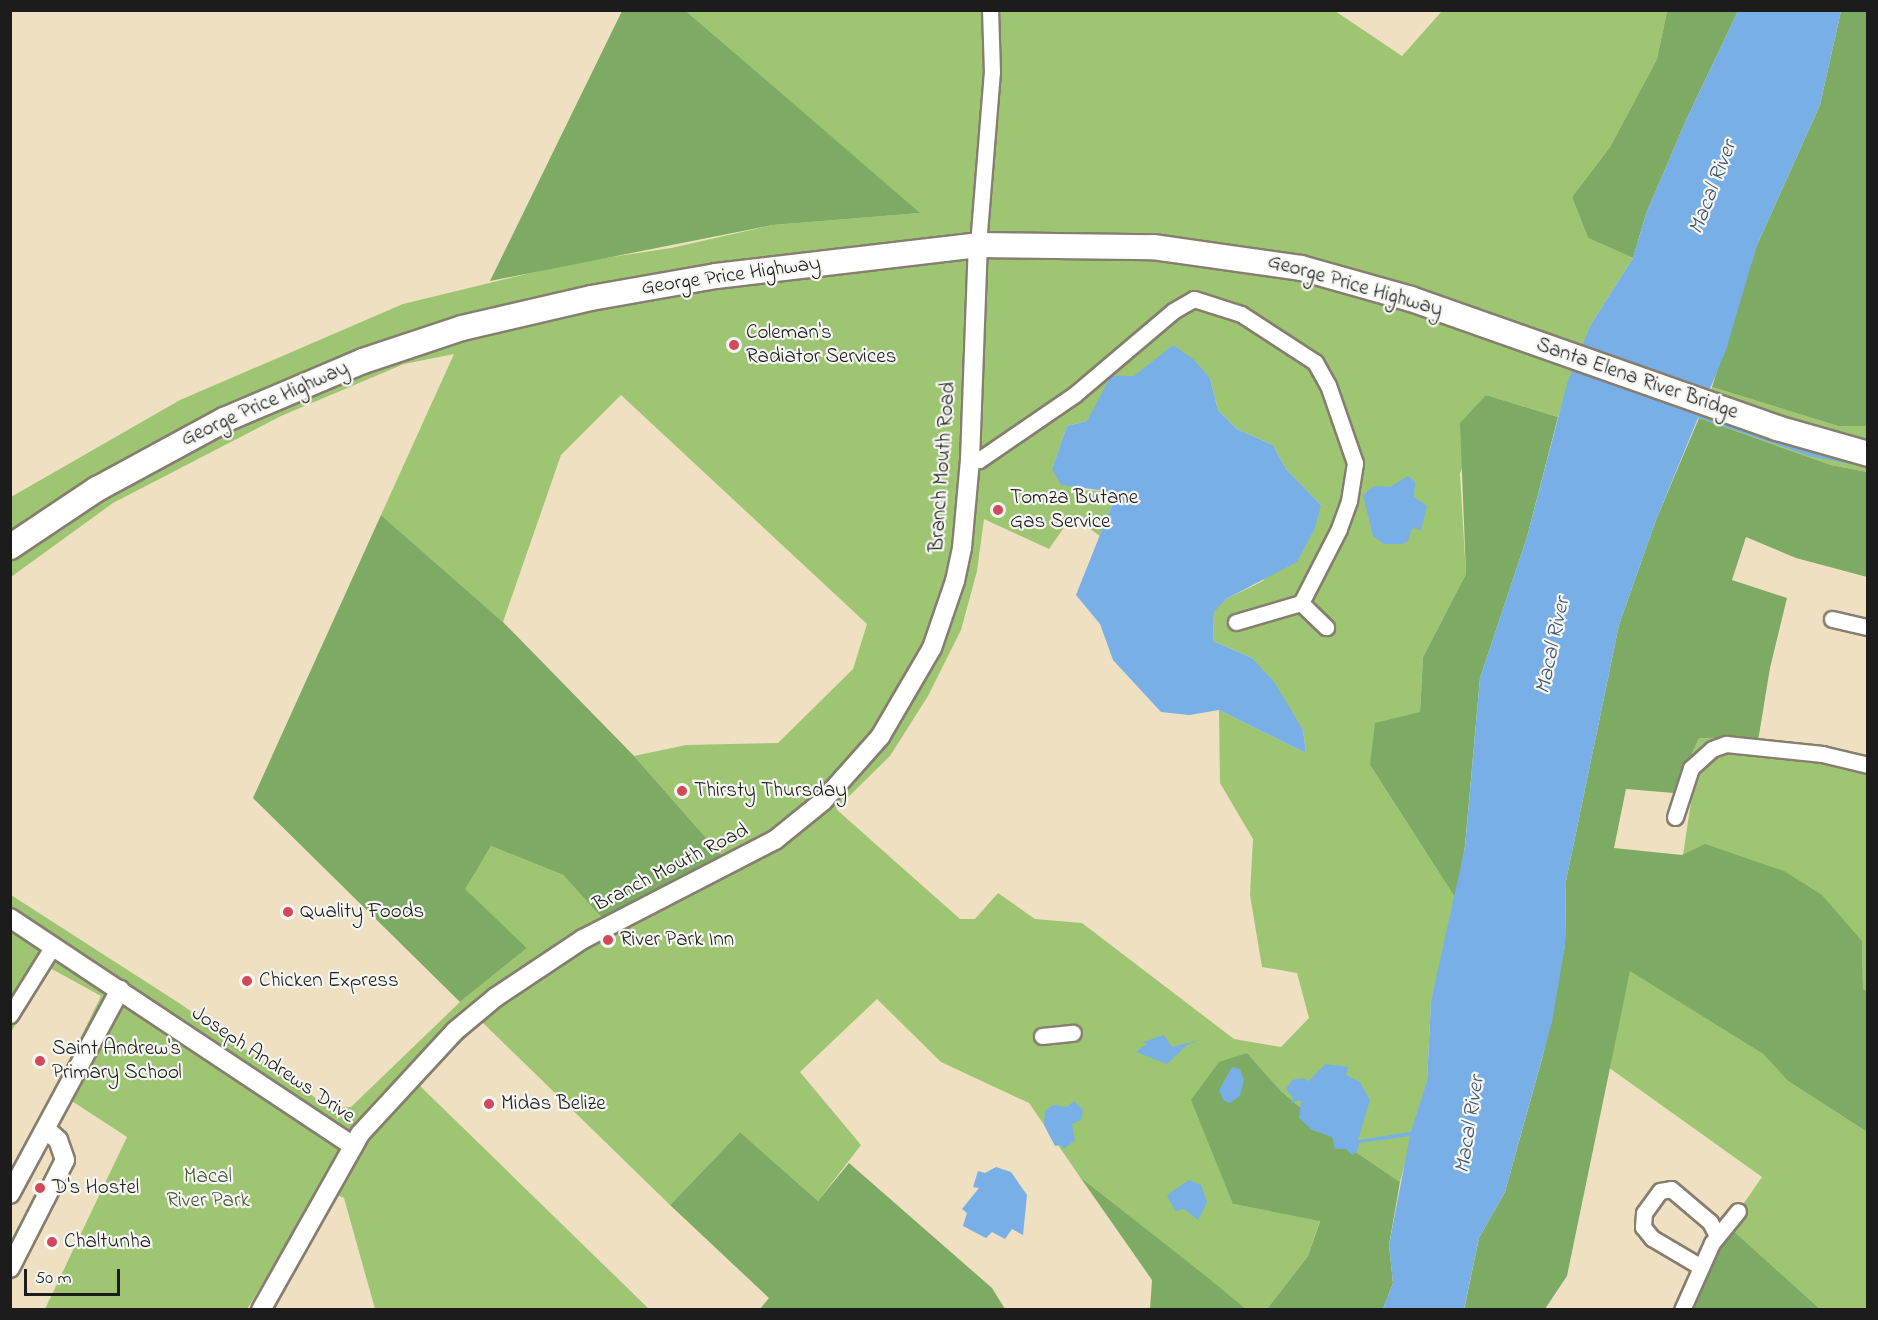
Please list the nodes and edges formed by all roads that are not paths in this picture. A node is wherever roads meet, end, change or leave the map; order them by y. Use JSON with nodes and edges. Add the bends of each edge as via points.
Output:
{"nodes":[{"id":1,"x":990,"y":10,"type":"edge"},
{"id":2,"x":978,"y":245,"type":"junction"},
{"id":3,"x":1497,"y":330,"type":"joint"},
{"id":4,"x":1868,"y":454,"type":"edge"},
{"id":5,"x":970,"y":460,"type":"junction"},
{"id":6,"x":10,"y":547,"type":"edge"},
{"id":7,"x":1301,"y":603,"type":"junction"},
{"id":8,"x":1832,"y":619,"type":"dead end"},
{"id":9,"x":1236,"y":622,"type":"dead end"},
{"id":10,"x":1326,"y":627,"type":"dead end"},
{"id":11,"x":1868,"y":627,"type":"edge"},
{"id":12,"x":1868,"y":765,"type":"edge"},
{"id":13,"x":1675,"y":817,"type":"dead end"},
{"id":14,"x":10,"y":918,"type":"edge"},
{"id":15,"x":53,"y":946,"type":"junction"},
{"id":16,"x":120,"y":990,"type":"junction"},
{"id":17,"x":10,"y":1015,"type":"edge"},
{"id":18,"x":1073,"y":1034,"type":"dead end"},
{"id":19,"x":1042,"y":1036,"type":"dead end"},
{"id":20,"x":47,"y":1130,"type":"junction"},
{"id":21,"x":353,"y":1146,"type":"junction"},
{"id":22,"x":10,"y":1194,"type":"edge"},
{"id":23,"x":1738,"y":1211,"type":"dead end"},
{"id":24,"x":1717,"y":1236,"type":"junction"},
{"id":25,"x":1701,"y":1267,"type":"junction"},
{"id":26,"x":10,"y":1268,"type":"edge"},
{"id":27,"x":261,"y":1310,"type":"edge"},
{"id":28,"x":1683,"y":1310,"type":"edge"}],
"edges":[{"from":1,"to":2,"type":"street","name":"Branch Mouth Road","via":[[992,72]]},
{"from":2,"to":3,"type":"highway","name":"George Price Highway","via":[[1153,247],[1248,258],[1353,282]]},
{"from":2,"to":5,"type":"street","name":"Branch Mouth Road"},
{"from":2,"to":6,"type":"highway","name":"George Price Highway","via":[[656,286],[523,313],[430,338],[269,398],[197,433],[97,489]]},
{"from":3,"to":4,"type":"highway","name":"Santa Elena River Bridge","via":[[1777,428]]},
{"from":5,"to":7,"type":"street","via":[[979,460],[1074,396],[1194,299],[1241,314],[1315,362],[1328,385],[1355,463],[1349,501],[1339,529]]},
{"from":5,"to":21,"type":"street","name":"Branch Mouth Road","via":[[962,548],[944,619],[900,708],[852,771],[800,823],[775,840],[602,929],[496,997],[431,1053],[378,1110]]},
{"from":7,"to":9,"type":"street"},
{"from":7,"to":10,"type":"street"},
{"from":8,"to":11,"type":"street"},
{"from":12,"to":13,"type":"street","via":[[1822,754],[1726,744],[1712,749],[1691,768]]},
{"from":14,"to":15,"type":"street","name":"Joseph Andrews Drive"},
{"from":15,"to":16,"type":"street","name":"Joseph Andrews Drive"},
{"from":15,"to":17,"type":"street"},
{"from":16,"to":20,"type":"street"},
{"from":16,"to":21,"type":"street","name":"Joseph Andrews Drive"},
{"from":18,"to":19,"type":"street"},
{"from":20,"to":22,"type":"street"},
{"from":20,"to":26,"type":"street","via":[[64,1149],[63,1169]]},
{"from":21,"to":27,"type":"street","name":"Joseph Andrews Drive"},
{"from":23,"to":24,"type":"street"},
{"from":24,"to":25,"type":"street"},
{"from":24,"to":25,"type":"street","via":[[1710,1222],[1671,1189],[1660,1191],[1644,1213],[1643,1227],[1652,1238]]},
{"from":25,"to":28,"type":"street"}]}
